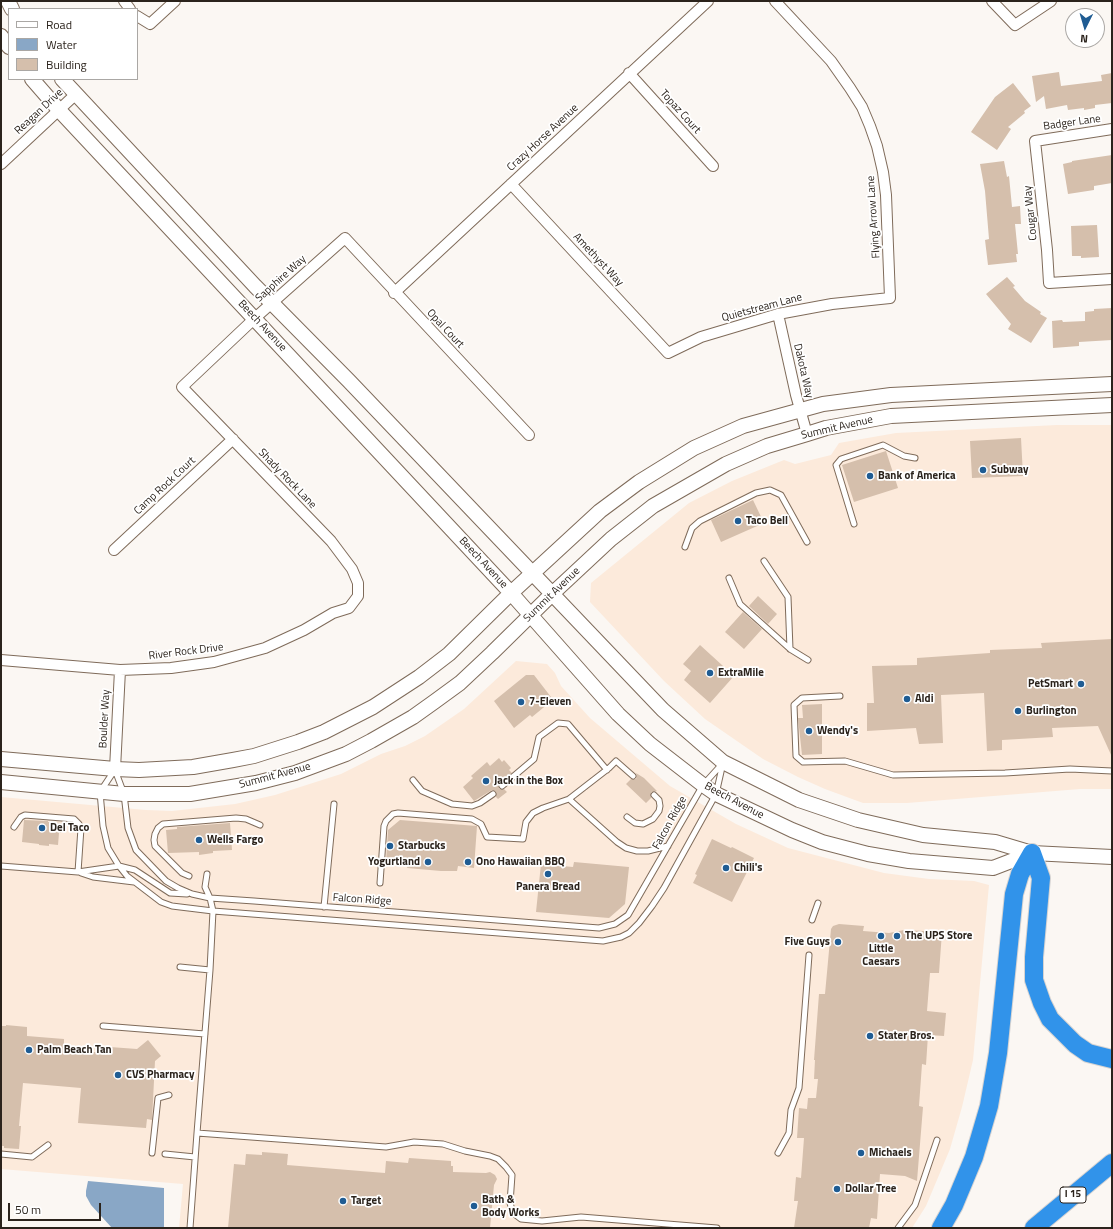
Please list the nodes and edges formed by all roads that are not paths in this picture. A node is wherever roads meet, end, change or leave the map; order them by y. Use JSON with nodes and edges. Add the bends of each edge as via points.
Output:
{"nodes":[{"id":1,"x":175,"y":1,"type":"edge"},
{"id":2,"x":708,"y":1,"type":"edge"},
{"id":3,"x":775,"y":1,"type":"edge"},
{"id":4,"x":992,"y":1,"type":"edge"},
{"id":5,"x":1051,"y":1,"type":"edge"},
{"id":6,"x":138,"y":17,"type":"edge"},
{"id":7,"x":1,"y":36,"type":"edge"},
{"id":8,"x":8,"y":46,"type":"edge"},
{"id":9,"x":629,"y":73,"type":"junction"},
{"id":10,"x":33,"y":80,"type":"edge"},
{"id":11,"x":63,"y":80,"type":"edge"},
{"id":12,"x":76,"y":94,"type":"junction"},
{"id":13,"x":59,"y":110,"type":"junction"},
{"id":14,"x":1112,"y":129,"type":"edge"},
{"id":15,"x":1035,"y":141,"type":"joint"},
{"id":16,"x":1,"y":164,"type":"edge"},
{"id":17,"x":713,"y":166,"type":"dead end"},
{"id":18,"x":511,"y":184,"type":"junction"},
{"id":19,"x":345,"y":238,"type":"joint"},
{"id":20,"x":1112,"y":279,"type":"edge"},
{"id":21,"x":394,"y":293,"type":"junction"},
{"id":22,"x":890,"y":298,"type":"joint"},
{"id":23,"x":272,"y":303,"type":"junction"},
{"id":24,"x":778,"y":314,"type":"junction"},
{"id":25,"x":255,"y":318,"type":"junction"},
{"id":26,"x":668,"y":353,"type":"joint"},
{"id":27,"x":1112,"y":384,"type":"edge"},
{"id":28,"x":182,"y":387,"type":"joint"},
{"id":29,"x":1112,"y":405,"type":"edge"},
{"id":30,"x":800,"y":410,"type":"junction"},
{"id":31,"x":807,"y":434,"type":"junction"},
{"id":32,"x":529,"y":435,"type":"dead end"},
{"id":33,"x":233,"y":439,"type":"junction"},
{"id":34,"x":915,"y":458,"type":"dead end"},
{"id":35,"x":854,"y":524,"type":"dead end"},
{"id":36,"x":806,"y":542,"type":"dead end"},
{"id":37,"x":685,"y":547,"type":"dead end"},
{"id":38,"x":114,"y":550,"type":"dead end"},
{"id":39,"x":764,"y":561,"type":"dead end"},
{"id":40,"x":532,"y":573,"type":"junction"},
{"id":41,"x":729,"y":578,"type":"dead end"},
{"id":42,"x":511,"y":593,"type":"junction"},
{"id":43,"x":552,"y":594,"type":"junction"},
{"id":44,"x":358,"y":596,"type":"joint"},
{"id":45,"x":530,"y":616,"type":"junction"},
{"id":46,"x":790,"y":649,"type":"junction"},
{"id":47,"x":1,"y":660,"type":"edge"},
{"id":48,"x":808,"y":660,"type":"dead end"},
{"id":49,"x":120,"y":670,"type":"junction"},
{"id":50,"x":840,"y":696,"type":"dead end"},
{"id":51,"x":1,"y":759,"type":"edge"},
{"id":52,"x":724,"y":762,"type":"junction"},
{"id":53,"x":115,"y":769,"type":"junction"},
{"id":54,"x":607,"y":770,"type":"junction"},
{"id":55,"x":1112,"y":771,"type":"edge"},
{"id":56,"x":633,"y":776,"type":"dead end"},
{"id":57,"x":413,"y":780,"type":"dead end"},
{"id":58,"x":1,"y":782,"type":"edge"},
{"id":59,"x":703,"y":785,"type":"junction"},
{"id":60,"x":502,"y":786,"type":"dead end"},
{"id":61,"x":100,"y":792,"type":"junction"},
{"id":62,"x":124,"y":794,"type":"junction"},
{"id":63,"x":493,"y":794,"type":"dead end"},
{"id":64,"x":716,"y":794,"type":"junction"},
{"id":65,"x":654,"y":795,"type":"dead end"},
{"id":66,"x":569,"y":799,"type":"junction"},
{"id":67,"x":334,"y":804,"type":"dead end"},
{"id":68,"x":626,"y":817,"type":"dead end"},
{"id":69,"x":260,"y":825,"type":"dead end"},
{"id":70,"x":14,"y":827,"type":"dead end"},
{"id":71,"x":668,"y":846,"type":"junction"},
{"id":72,"x":1032,"y":852,"type":"junction"},
{"id":73,"x":1112,"y":857,"type":"edge"},
{"id":74,"x":1,"y":866,"type":"edge"},
{"id":75,"x":119,"y":866,"type":"junction"},
{"id":76,"x":78,"y":872,"type":"junction"},
{"id":77,"x":207,"y":874,"type":"dead end"},
{"id":78,"x":189,"y":876,"type":"dead end"},
{"id":79,"x":135,"y":882,"type":"junction"},
{"id":80,"x":380,"y":882,"type":"dead end"},
{"id":81,"x":192,"y":894,"type":"junction"},
{"id":82,"x":210,"y":898,"type":"junction"},
{"id":83,"x":818,"y":903,"type":"dead end"},
{"id":84,"x":324,"y":907,"type":"junction"},
{"id":85,"x":213,"y":911,"type":"junction"},
{"id":86,"x":812,"y":920,"type":"dead end"},
{"id":87,"x":809,"y":956,"type":"dead end"},
{"id":88,"x":180,"y":967,"type":"dead end"},
{"id":89,"x":210,"y":970,"type":"junction"},
{"id":90,"x":103,"y":1026,"type":"dead end"},
{"id":91,"x":205,"y":1034,"type":"junction"},
{"id":92,"x":1112,"y":1059,"type":"edge"},
{"id":93,"x":169,"y":1095,"type":"dead end"},
{"id":94,"x":197,"y":1133,"type":"junction"},
{"id":95,"x":937,"y":1140,"type":"dead end"},
{"id":96,"x":48,"y":1145,"type":"dead end"},
{"id":97,"x":152,"y":1153,"type":"dead end"},
{"id":98,"x":778,"y":1153,"type":"dead end"},
{"id":99,"x":1,"y":1154,"type":"edge"},
{"id":100,"x":165,"y":1154,"type":"dead end"},
{"id":101,"x":195,"y":1157,"type":"junction"},
{"id":102,"x":1112,"y":1163,"type":"edge"},
{"id":103,"x":190,"y":1228,"type":"edge"},
{"id":104,"x":717,"y":1228,"type":"edge"},
{"id":105,"x":898,"y":1228,"type":"edge"},
{"id":106,"x":941,"y":1228,"type":"edge"},
{"id":107,"x":1034,"y":1228,"type":"edge"}],
"edges":[{"from":1,"to":6,"type":"street","via":[[150,24]]},
{"from":2,"to":9,"type":"street","name":"Crazy Horse Avenue"},
{"from":3,"to":22,"type":"street","name":"Flying Arrow Lane","via":[[831,61],[862,107],[870,126],[877,146],[886,195]]},
{"from":4,"to":5,"type":"street","via":[[1015,25]]},
{"from":7,"to":8,"type":"main road"},
{"from":9,"to":17,"type":"street","name":"Topaz Court"},
{"from":9,"to":18,"type":"street","name":"Crazy Horse Avenue"},
{"from":10,"to":13,"type":"main road","name":"Beech Avenue"},
{"from":11,"to":12,"type":"main road","name":"Beech Avenue"},
{"from":12,"to":13,"type":"street","name":"Reagan Drive"},
{"from":12,"to":23,"type":"main road","name":"Beech Avenue"},
{"from":13,"to":16,"type":"street","name":"Reagan Drive"},
{"from":13,"to":25,"type":"main road","name":"Beech Avenue"},
{"from":14,"to":15,"type":"street","name":"Badger Lane"},
{"from":15,"to":20,"type":"street","name":"Cougar Way","via":[[1049,283]]},
{"from":18,"to":21,"type":"street","name":"Crazy Horse Avenue"},
{"from":18,"to":26,"type":"street","name":"Amethyst Way"},
{"from":19,"to":21,"type":"street","name":"Opal Court"},
{"from":19,"to":23,"type":"street","name":"Sapphire Way"},
{"from":21,"to":32,"type":"street","name":"Opal Court"},
{"from":22,"to":24,"type":"street","name":"Quietstream Lane","via":[[832,304]]},
{"from":23,"to":25,"type":"street","name":"Sapphire Way"},
{"from":23,"to":40,"type":"main road","name":"Beech Avenue"},
{"from":24,"to":26,"type":"street","name":"Quietstream Lane","via":[[701,337]]},
{"from":24,"to":30,"type":"street","name":"Dakota Way"},
{"from":25,"to":28,"type":"street","name":"Sapphire Way"},
{"from":25,"to":42,"type":"main road","name":"Beech Avenue"},
{"from":27,"to":30,"type":"main road","name":"Summit Avenue","via":[[891,395],[823,404]]},
{"from":28,"to":33,"type":"street","name":"Shady Rock Lane"},
{"from":29,"to":31,"type":"main road","name":"Summit Avenue","via":[[891,416]]},
{"from":30,"to":31,"type":"street","name":"Dakota Way"},
{"from":30,"to":40,"type":"main road","name":"Summit Avenue","via":[[743,426],[694,448],[638,482],[600,511]]},
{"from":31,"to":43,"type":"main road","name":"Summit Avenue","via":[[767,446],[726,464],[653,506],[611,539]]},
{"from":33,"to":38,"type":"street","name":"Camp Rock Court"},
{"from":33,"to":44,"type":"street","name":"Shady Rock Lane","via":[[331,542],[352,568],[358,583]]},
{"from":34,"to":35,"type":"lane","via":[[904,456],[883,445],[841,459],[836,465]]},
{"from":36,"to":37,"type":"lane","via":[[781,495],[770,490],[756,493],[700,521],[692,528]]},
{"from":39,"to":46,"type":"lane","via":[[788,597]]},
{"from":40,"to":42,"type":"main road","name":"Summit Avenue"},
{"from":40,"to":43,"type":"main road","name":"Beech Avenue"},
{"from":41,"to":46,"type":"lane","via":[[740,604]]},
{"from":42,"to":45,"type":"main road","name":"Beech Avenue"},
{"from":42,"to":53,"type":"main road","name":"Summit Avenue","via":[[449,654],[419,677],[373,707],[324,732],[274,750],[233,760],[193,766]]},
{"from":43,"to":45,"type":"main road","name":"Summit Avenue"},
{"from":43,"to":52,"type":"main road","name":"Beech Avenue","via":[[663,710]]},
{"from":44,"to":49,"type":"street","name":"River Rock Drive","via":[[349,608],[264,648],[240,656],[171,668]]},
{"from":45,"to":59,"type":"main road","name":"Beech Avenue","via":[[618,714],[650,744]]},
{"from":45,"to":62,"type":"main road","name":"Summit Avenue","via":[[460,683],[413,717],[346,754],[295,773],[236,787],[190,794]]},
{"from":46,"to":48,"type":"lane"},
{"from":47,"to":49,"type":"street","name":"River Rock Drive"},
{"from":49,"to":53,"type":"street","name":"Boulder Way"},
{"from":50,"to":55,"type":"lane","via":[[802,698],[794,705],[796,756],[803,762],[845,761],[893,776],[1070,769]]},
{"from":51,"to":53,"type":"main road","name":"Summit Avenue"},
{"from":52,"to":59,"type":"lane","name":"Falcon Ridge"},
{"from":52,"to":64,"type":"lane","name":"Falcon Ridge"},
{"from":52,"to":72,"type":"main road","name":"Beech Avenue","via":[[799,800],[858,820],[923,835],[995,842]]},
{"from":53,"to":61,"type":"lane"},
{"from":53,"to":62,"type":"lane","name":"Falcon Ridge"},
{"from":54,"to":56,"type":"lane","via":[[616,760]]},
{"from":54,"to":60,"type":"lane","via":[[568,724],[558,723],[539,737],[534,759]]},
{"from":54,"to":66,"type":"lane"},
{"from":57,"to":63,"type":"lane","via":[[422,790],[452,804],[472,806]]},
{"from":58,"to":61,"type":"main road","name":"Summit Avenue"},
{"from":59,"to":64,"type":"main road","name":"Beech Avenue"},
{"from":59,"to":71,"type":"lane","name":"Falcon Ridge"},
{"from":61,"to":62,"type":"main road","name":"Summit Avenue"},
{"from":61,"to":75,"type":"lane","name":"Falcon Ridge","via":[[108,848]]},
{"from":62,"to":81,"type":"lane","name":"Falcon Ridge","via":[[128,828],[136,850],[166,881]]},
{"from":64,"to":72,"type":"main road","name":"Beech Avenue","via":[[822,842],[868,854],[909,861],[992,868]]},
{"from":64,"to":85,"type":"lane","name":"Falcon Ridge","via":[[664,888],[640,923],[629,933],[603,941]]},
{"from":65,"to":68,"type":"lane","via":[[660,806],[653,819],[643,824],[635,823]]},
{"from":66,"to":71,"type":"lane","via":[[626,848],[648,851]]},
{"from":66,"to":80,"type":"lane","via":[[533,813],[526,822],[523,839],[487,837],[481,824],[472,819],[393,814],[384,826]]},
{"from":67,"to":84,"type":"lane"},
{"from":69,"to":78,"type":"lane","via":[[236,818],[163,824],[155,834],[155,846],[182,873]]},
{"from":70,"to":76,"type":"lane","via":[[25,815],[74,819],[81,828]]},
{"from":71,"to":84,"type":"lane","name":"Falcon Ridge","via":[[628,915],[615,924],[599,928]]},
{"from":72,"to":73,"type":"main road","name":"Beech Avenue"},
{"from":72,"to":92,"type":"highway","via":[[1041,878],[1034,980],[1042,1003],[1050,1019],[1075,1044],[1088,1053]]},
{"from":72,"to":106,"type":"highway","via":[[1020,874],[1014,894],[998,1053],[989,1106],[974,1157],[954,1205]]},
{"from":74,"to":76,"type":"lane"},
{"from":75,"to":76,"type":"lane"},
{"from":75,"to":79,"type":"lane","name":"Falcon Ridge"},
{"from":75,"to":81,"type":"lane","via":[[135,870],[170,893]]},
{"from":76,"to":79,"type":"lane","via":[[93,877]]},
{"from":77,"to":82,"type":"lane","via":[[205,887]]},
{"from":79,"to":85,"type":"lane","name":"Falcon Ridge","via":[[161,902],[172,906]]},
{"from":81,"to":82,"type":"lane","name":"Falcon Ridge"},
{"from":82,"to":84,"type":"lane","name":"Falcon Ridge"},
{"from":82,"to":85,"type":"lane"},
{"from":83,"to":86,"type":"lane"},
{"from":85,"to":89,"type":"lane"},
{"from":87,"to":98,"type":"lane","via":[[799,1088],[791,1110],[789,1133]]},
{"from":88,"to":89,"type":"lane"},
{"from":89,"to":91,"type":"lane"},
{"from":90,"to":91,"type":"lane"},
{"from":91,"to":94,"type":"lane"},
{"from":93,"to":97,"type":"lane","via":[[158,1098]]},
{"from":94,"to":101,"type":"lane"},
{"from":94,"to":104,"type":"lane","via":[[386,1147],[414,1142],[443,1144],[498,1159],[512,1175],[510,1203],[513,1213],[521,1219],[542,1221],[580,1217]]},
{"from":95,"to":105,"type":"lane","via":[[915,1205]]},
{"from":96,"to":99,"type":"lane","via":[[32,1157]]},
{"from":100,"to":101,"type":"lane"},
{"from":101,"to":103,"type":"lane"},
{"from":102,"to":107,"type":"highway","number":"I 15"}]}
